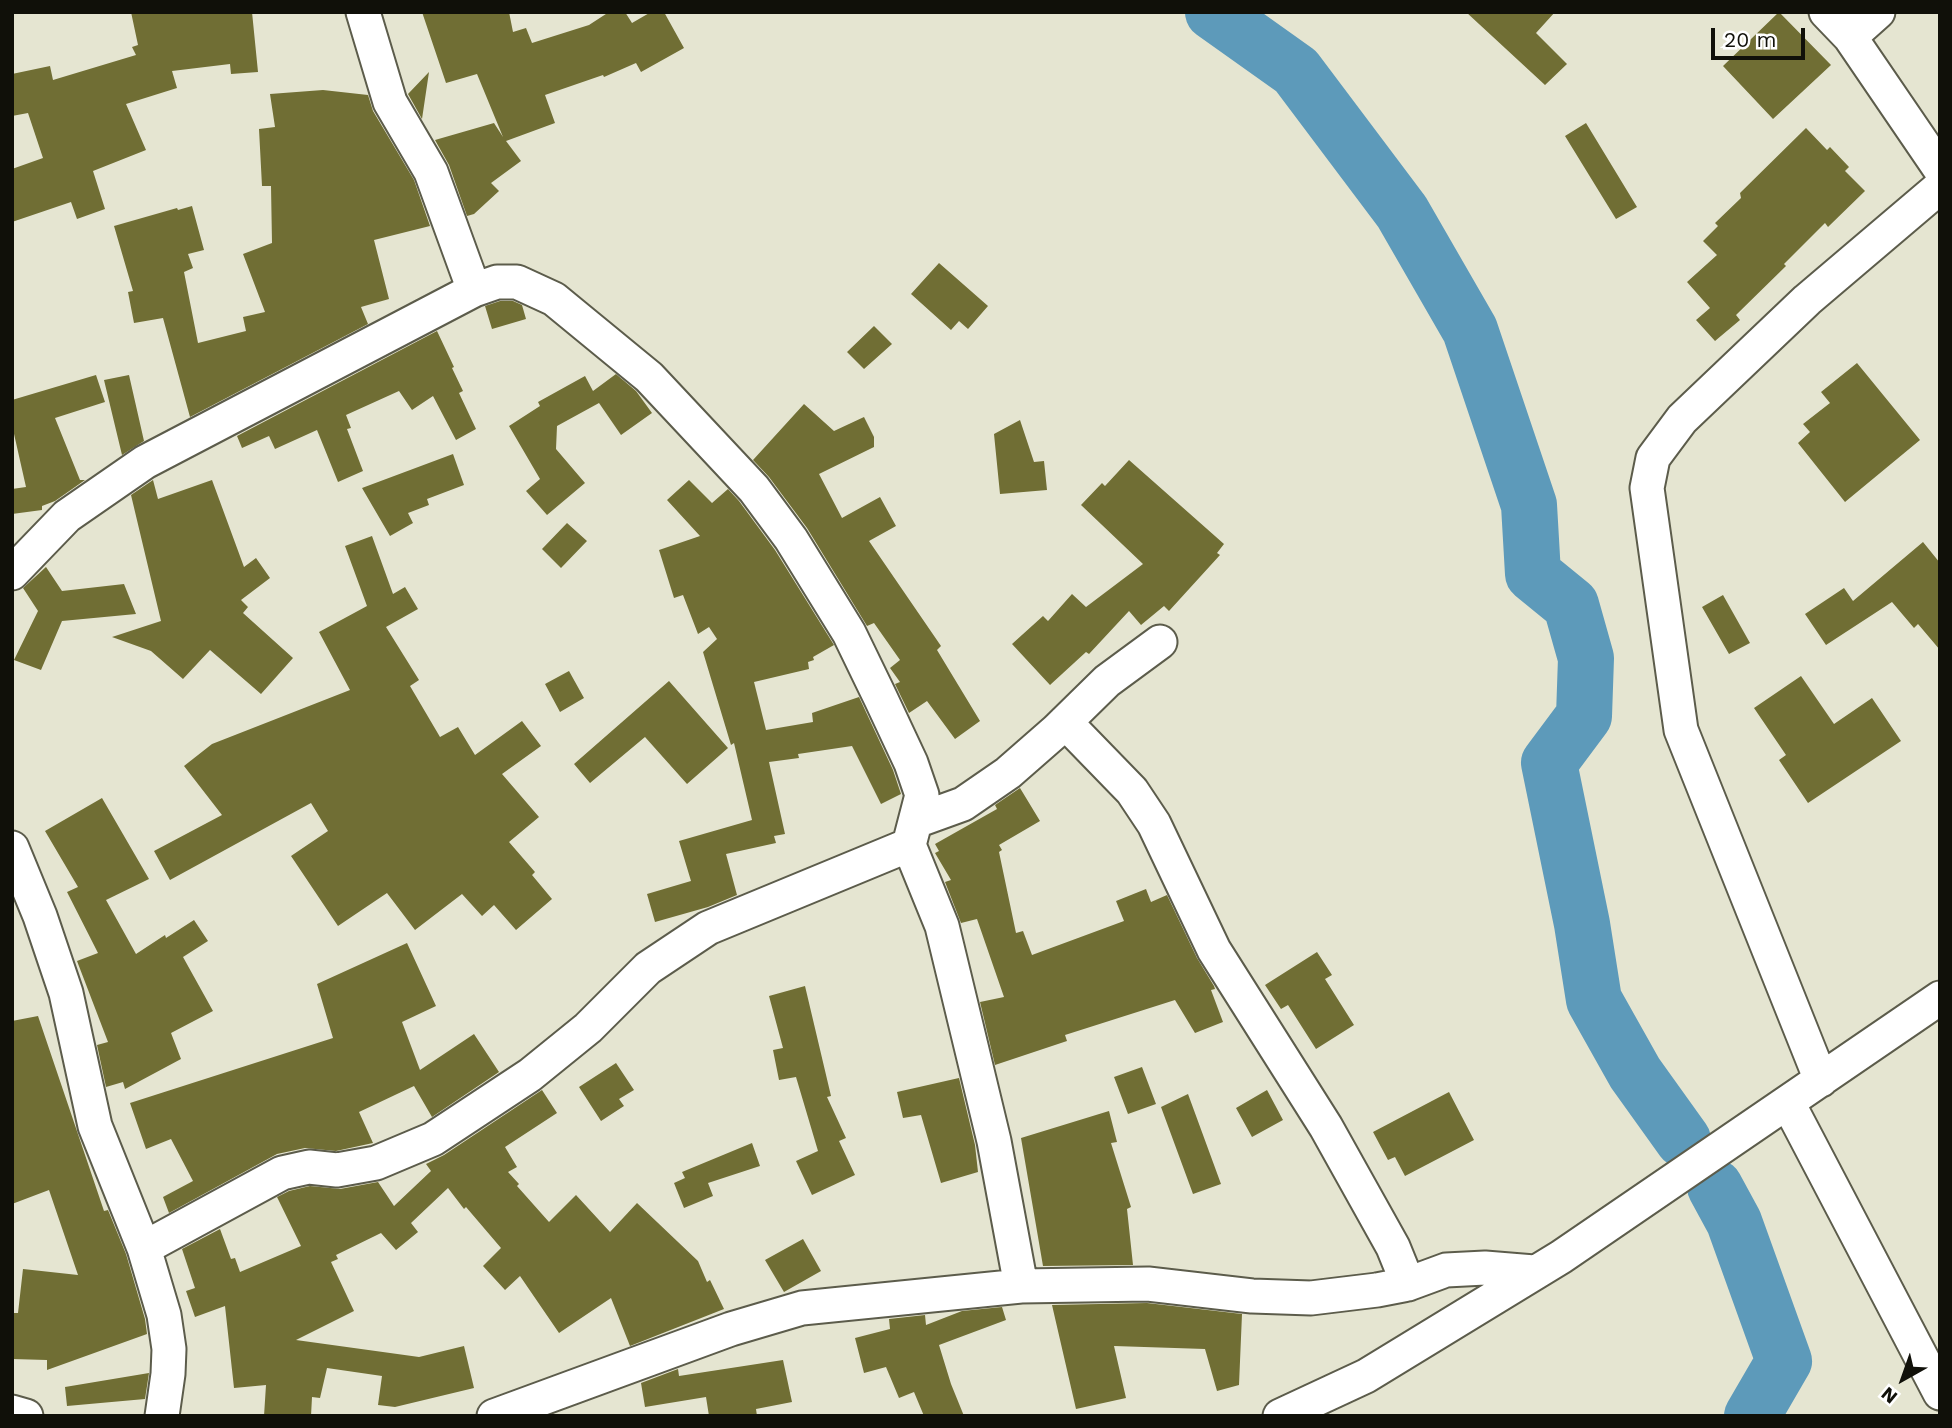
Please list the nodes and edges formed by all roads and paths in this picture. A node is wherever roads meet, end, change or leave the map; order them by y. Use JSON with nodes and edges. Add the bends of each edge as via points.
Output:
{"nodes":[{"id":1,"x":363,"y":12,"type":"edge"},
{"id":2,"x":1826,"y":12,"type":"edge"},
{"id":3,"x":1878,"y":12,"type":"edge"},
{"id":4,"x":1850,"y":37,"type":"junction"},
{"id":5,"x":1940,"y":169,"type":"edge"},
{"id":6,"x":1940,"y":187,"type":"edge"},
{"id":7,"x":474,"y":290,"type":"junction"},
{"id":8,"x":12,"y":573,"type":"edge"},
{"id":9,"x":1160,"y":642,"type":"dead end"},
{"id":10,"x":1065,"y":722,"type":"junction"},
{"id":11,"x":912,"y":833,"type":"junction"},
{"id":12,"x":12,"y":848,"type":"edge"},
{"id":13,"x":1940,"y":998,"type":"edge"},
{"id":14,"x":1821,"y":1080,"type":"junction"},
{"id":15,"x":1788,"y":1103,"type":"junction"},
{"id":16,"x":144,"y":1248,"type":"junction"},
{"id":17,"x":1534,"y":1272,"type":"junction"},
{"id":18,"x":1408,"y":1284,"type":"junction"},
{"id":19,"x":1021,"y":1286,"type":"junction"},
{"id":20,"x":1940,"y":1393,"type":"edge"},
{"id":21,"x":12,"y":1412,"type":"edge"},
{"id":22,"x":26,"y":1416,"type":"edge"},
{"id":23,"x":162,"y":1416,"type":"edge"},
{"id":24,"x":494,"y":1416,"type":"edge"},
{"id":25,"x":1280,"y":1416,"type":"edge"}],
"edges":[{"from":1,"to":7,"type":"street","via":[[390,102],[431,172]]},
{"from":2,"to":4,"type":"street"},
{"from":3,"to":4,"type":"street"},
{"from":4,"to":5,"type":"street"},
{"from":6,"to":14,"type":"street","via":[[1807,300],[1682,419],[1653,458],[1647,488],[1681,730]]},
{"from":7,"to":8,"type":"street","via":[[145,462],[67,516]]},
{"from":7,"to":11,"type":"street","via":[[497,282],[517,282],[554,299],[649,377],[754,489],[849,633],[911,763],[922,795]]},
{"from":9,"to":10,"type":"street","via":[[1107,681]]},
{"from":10,"to":11,"type":"street","via":[[1007,773]]},
{"from":10,"to":18,"type":"street","via":[[1132,791],[1154,824],[1214,950],[1326,1127],[1393,1247]]},
{"from":11,"to":16,"type":"street","via":[[708,928],[648,968],[588,1028],[530,1075],[433,1139],[376,1163],[282,1172]]},
{"from":11,"to":19,"type":"street","via":[[942,926],[994,1140]]},
{"from":12,"to":16,"type":"street","via":[[66,992],[95,1126]]},
{"from":13,"to":14,"type":"street"},
{"from":14,"to":15,"type":"street"},
{"from":15,"to":17,"type":"street"},
{"from":15,"to":20,"type":"street"},
{"from":16,"to":23,"type":"street","via":[[169,1349]]},
{"from":17,"to":18,"type":"street","via":[[1446,1270]]},
{"from":17,"to":25,"type":"street","via":[[1366,1376]]},
{"from":18,"to":19,"type":"street","via":[[1311,1298],[1148,1284]]},
{"from":19,"to":24,"type":"street","via":[[802,1308],[731,1329]]},
{"from":21,"to":22,"type":"street"}]}
